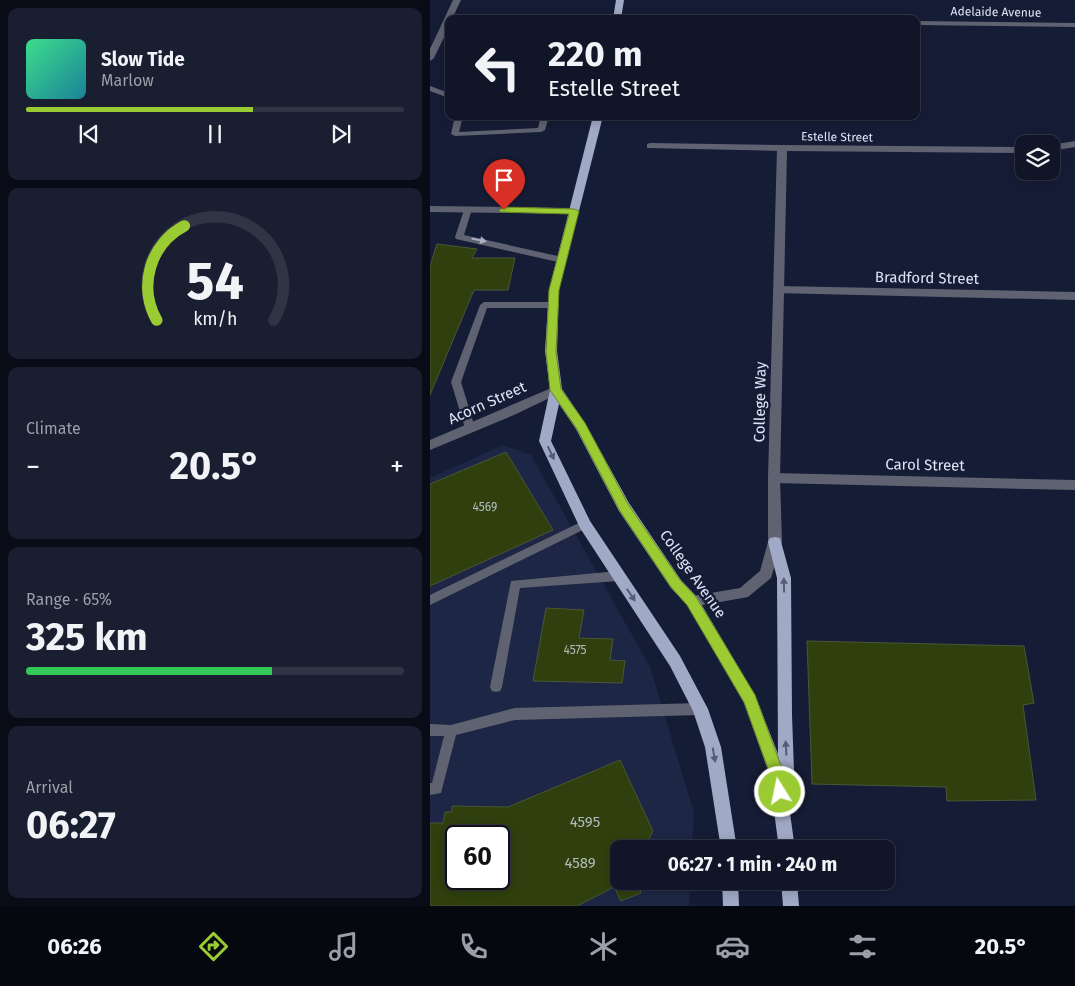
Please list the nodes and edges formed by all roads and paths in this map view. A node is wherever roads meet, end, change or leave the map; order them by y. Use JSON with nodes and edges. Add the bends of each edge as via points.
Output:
{"nodes":[{"id":1,"x":457,"y":0,"type":"edge"},
{"id":2,"x":620,"y":0,"type":"edge"},
{"id":3,"x":451,"y":15,"type":"edge"},
{"id":4,"x":618,"y":15,"type":"edge"},
{"id":5,"x":920,"y":23,"type":"edge"},
{"id":6,"x":1075,"y":26,"type":"edge"},
{"id":7,"x":445,"y":29,"type":"edge"},
{"id":8,"x":430,"y":58,"type":"edge"},
{"id":9,"x":430,"y":88,"type":"edge"},
{"id":10,"x":445,"y":94,"type":"edge"},
{"id":11,"x":458,"y":120,"type":"edge"},
{"id":12,"x":544,"y":120,"type":"edge"},
{"id":13,"x":597,"y":120,"type":"edge"},
{"id":14,"x":1075,"y":144,"type":"edge"},
{"id":15,"x":650,"y":146,"type":"dead end"},
{"id":16,"x":1060,"y":146,"type":"edge"},
{"id":17,"x":782,"y":148,"type":"junction"},
{"id":18,"x":1015,"y":150,"type":"edge"},
{"id":19,"x":430,"y":209,"type":"edge"},
{"id":20,"x":468,"y":209,"type":"junction"},
{"id":21,"x":574,"y":211,"type":"junction"},
{"id":22,"x":562,"y":260,"type":"junction"},
{"id":23,"x":779,"y":290,"type":"junction"},
{"id":24,"x":1075,"y":296,"type":"edge"},
{"id":25,"x":553,"y":305,"type":"junction"},
{"id":26,"x":556,"y":390,"type":"junction"},
{"id":27,"x":470,"y":428,"type":"junction"},
{"id":28,"x":430,"y":445,"type":"edge"},
{"id":29,"x":774,"y":478,"type":"junction"},
{"id":30,"x":1075,"y":485,"type":"edge"},
{"id":31,"x":585,"y":524,"type":"junction"},
{"id":32,"x":775,"y":542,"type":"junction"},
{"id":33,"x":618,"y":576,"type":"junction"},
{"id":34,"x":430,"y":600,"type":"edge"},
{"id":35,"x":692,"y":601,"type":"junction"},
{"id":36,"x":496,"y":687,"type":"dead end"},
{"id":37,"x":700,"y":709,"type":"junction"},
{"id":38,"x":430,"y":730,"type":"edge"},
{"id":39,"x":451,"y":731,"type":"junction"},
{"id":40,"x":430,"y":790,"type":"edge"},
{"id":41,"x":728,"y":840,"type":"edge"},
{"id":42,"x":786,"y":840,"type":"edge"},
{"id":43,"x":787,"y":840,"type":"edge"},
{"id":44,"x":730,"y":890,"type":"edge"},
{"id":45,"x":790,"y":890,"type":"edge"},
{"id":46,"x":731,"y":906,"type":"edge"},
{"id":47,"x":791,"y":906,"type":"edge"}],
"edges":[{"from":1,"to":3,"type":"street"},
{"from":2,"to":4,"type":"main road"},
{"from":5,"to":6,"type":"street","name":"Adelaide Avenue"},
{"from":7,"to":8,"type":"street"},
{"from":9,"to":10,"type":"lane"},
{"from":11,"to":12,"type":"lane","via":[[455,134],[541,130]]},
{"from":13,"to":21,"type":"main road","name":"College Avenue"},
{"from":14,"to":16,"type":"street"},
{"from":15,"to":17,"type":"street","name":"Estelle Street"},
{"from":17,"to":18,"type":"street","name":"Estelle Street"},
{"from":17,"to":23,"type":"street","name":"College Way"},
{"from":19,"to":20,"type":"street"},
{"from":20,"to":21,"type":"street"},
{"from":20,"to":22,"type":"lane","one_way":true,"via":[[459,237]]},
{"from":21,"to":22,"type":"main road","name":"College Avenue"},
{"from":22,"to":25,"type":"main road","name":"College Avenue"},
{"from":23,"to":24,"type":"street","name":"Bradford Street"},
{"from":23,"to":29,"type":"street","name":"College Way"},
{"from":25,"to":26,"type":"main road","name":"College Avenue","via":[[551,352]]},
{"from":25,"to":27,"type":"lane","via":[[484,305],[456,382]]},
{"from":26,"to":27,"type":"street","name":"Acorn Street"},
{"from":26,"to":31,"type":"main road","name":"College Avenue","one_way":true,"via":[[545,441]]},
{"from":26,"to":35,"type":"main road","name":"College Avenue","via":[[581,426],[624,507],[676,584]]},
{"from":27,"to":28,"type":"street","name":"Acorn Street"},
{"from":29,"to":30,"type":"street","name":"Carol Street"},
{"from":29,"to":32,"type":"street","name":"College Way"},
{"from":31,"to":33,"type":"main road","name":"College Avenue"},
{"from":31,"to":34,"type":"lane"},
{"from":32,"to":35,"type":"street","name":"College Way","via":[[766,574],[743,593]]},
{"from":43,"to":32,"type":"main road","one_way":true,"via":[[784,578]]},
{"from":33,"to":36,"type":"lane","via":[[515,584]]},
{"from":33,"to":37,"type":"main road","name":"College Avenue","one_way":true,"via":[[675,661]]},
{"from":35,"to":42,"type":"main road","name":"College Avenue","via":[[750,700],[777,774]]},
{"from":37,"to":39,"type":"lane","via":[[515,714]]},
{"from":37,"to":41,"type":"main road","name":"College Avenue","one_way":true,"via":[[713,746]]},
{"from":38,"to":39,"type":"lane"},
{"from":39,"to":40,"type":"lane","via":[[437,789]]},
{"from":44,"to":46,"type":"main road"},
{"from":45,"to":47,"type":"main road"}]}
